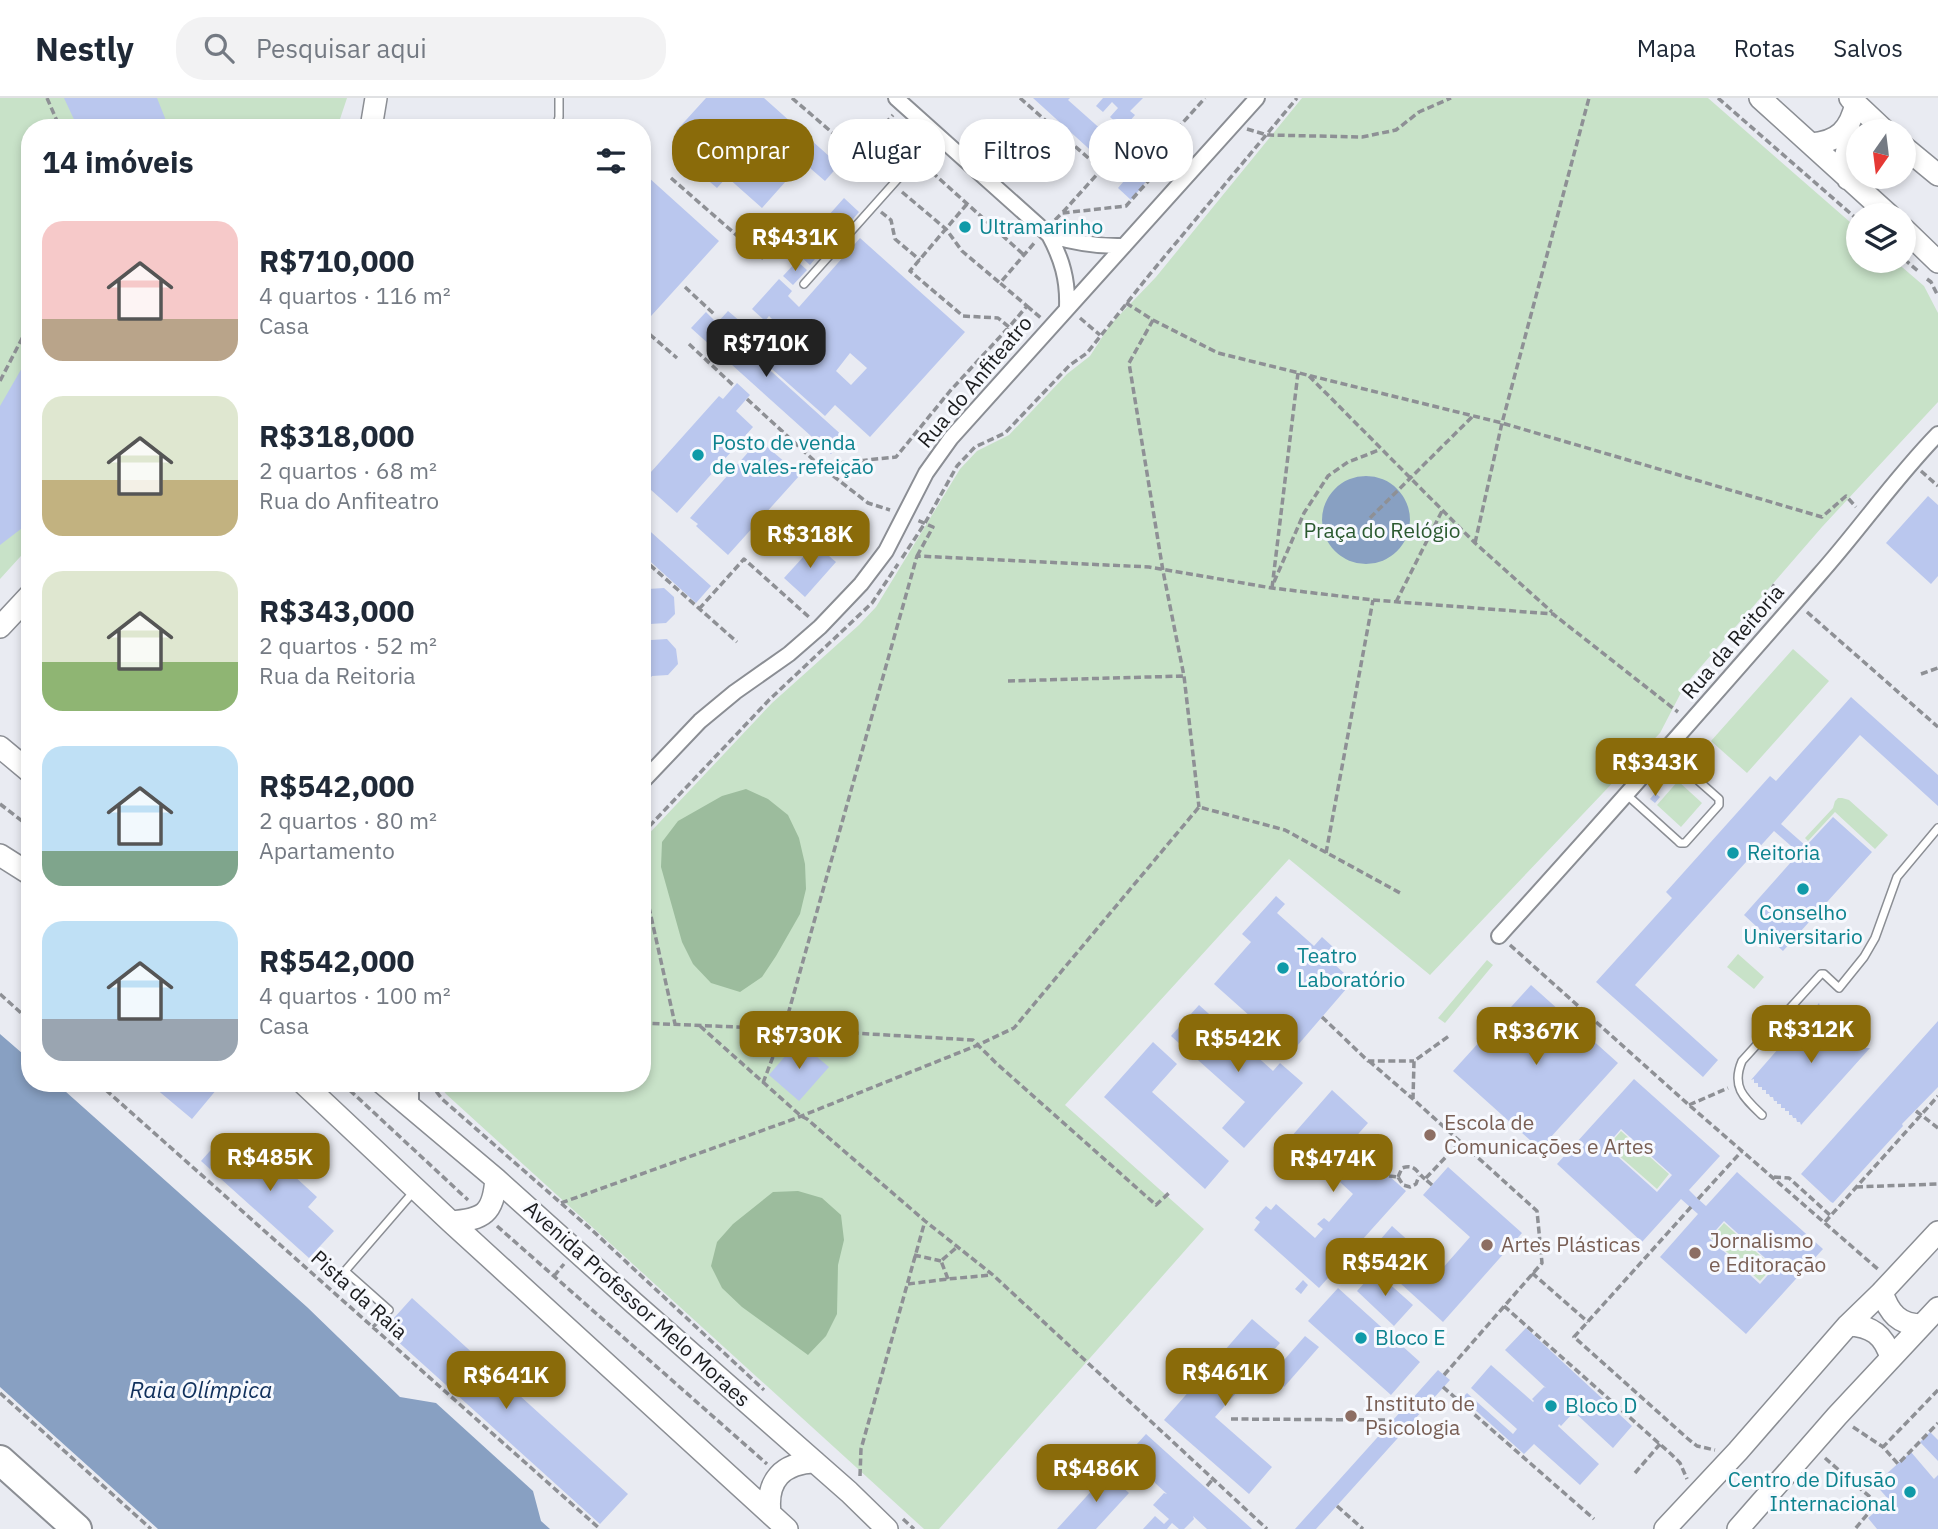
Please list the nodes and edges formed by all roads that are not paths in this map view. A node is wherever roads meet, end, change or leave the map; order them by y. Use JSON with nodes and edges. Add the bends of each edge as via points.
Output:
{"nodes":[{"id":1,"x":376,"y":98,"type":"edge"},
{"id":2,"x":559,"y":98,"type":"edge"},
{"id":3,"x":1257,"y":98,"type":"edge"},
{"id":4,"x":1760,"y":98,"type":"edge"},
{"id":5,"x":899,"y":101,"type":"edge"},
{"id":6,"x":1853,"y":101,"type":"edge"},
{"id":7,"x":372,"y":119,"type":"edge"},
{"id":8,"x":558,"y":119,"type":"edge"},
{"id":9,"x":919,"y":119,"type":"edge"},
{"id":10,"x":1870,"y":119,"type":"edge"},
{"id":11,"x":945,"y":142,"type":"edge"},
{"id":12,"x":1811,"y":144,"type":"junction"},
{"id":13,"x":1846,"y":153,"type":"edge"},
{"id":14,"x":1916,"y":157,"type":"edge"},
{"id":15,"x":1846,"y":172,"type":"edge"},
{"id":16,"x":1938,"y":175,"type":"edge"},
{"id":17,"x":1846,"y":177,"type":"edge"},
{"id":18,"x":895,"y":182,"type":"edge"},
{"id":19,"x":1859,"y":189,"type":"edge"},
{"id":20,"x":1875,"y":203,"type":"edge"},
{"id":21,"x":1047,"y":233,"type":"junction"},
{"id":22,"x":1916,"y":241,"type":"edge"},
{"id":23,"x":1124,"y":246,"type":"junction"},
{"id":24,"x":1938,"y":262,"type":"edge"},
{"id":25,"x":804,"y":284,"type":"dead end"},
{"id":26,"x":1067,"y":307,"type":"junction"},
{"id":27,"x":1938,"y":434,"type":"edge"},
{"id":28,"x":21,"y":605,"type":"edge"},
{"id":29,"x":0,"y":627,"type":"edge"},
{"id":30,"x":0,"y":747,"type":"edge"},
{"id":31,"x":1666,"y":752,"type":"junction"},
{"id":32,"x":21,"y":763,"type":"edge"},
{"id":33,"x":651,"y":773,"type":"edge"},
{"id":34,"x":1626,"y":794,"type":"junction"},
{"id":35,"x":1938,"y":828,"type":"edge"},
{"id":36,"x":0,"y":855,"type":"edge"},
{"id":37,"x":21,"y":868,"type":"edge"},
{"id":38,"x":1499,"y":936,"type":"road end"},
{"id":39,"x":313,"y":1092,"type":"edge"},
{"id":40,"x":392,"y":1092,"type":"edge"},
{"id":41,"x":411,"y":1092,"type":"edge"},
{"id":42,"x":411,"y":1108,"type":"junction"},
{"id":43,"x":1762,"y":1115,"type":"dead end"},
{"id":44,"x":496,"y":1179,"type":"junction"},
{"id":45,"x":415,"y":1189,"type":"junction"},
{"id":46,"x":451,"y":1222,"type":"junction"},
{"id":47,"x":1938,"y":1233,"type":"edge"},
{"id":48,"x":1887,"y":1287,"type":"junction"},
{"id":49,"x":1938,"y":1308,"type":"edge"},
{"id":50,"x":388,"y":1310,"type":"dead end"},
{"id":51,"x":1848,"y":1325,"type":"junction"},
{"id":52,"x":1922,"y":1325,"type":"junction"},
{"id":53,"x":1891,"y":1358,"type":"junction"},
{"id":54,"x":0,"y":1460,"type":"edge"},
{"id":55,"x":816,"y":1462,"type":"junction"},
{"id":56,"x":770,"y":1513,"type":"junction"},
{"id":57,"x":892,"y":1520,"type":"edge"},
{"id":58,"x":77,"y":1529,"type":"edge"},
{"id":59,"x":787,"y":1529,"type":"edge"},
{"id":60,"x":1665,"y":1529,"type":"edge"},
{"id":61,"x":1738,"y":1529,"type":"edge"}],
"edges":[{"from":1,"to":7,"type":"street"},
{"from":2,"to":8,"type":"lane"},
{"from":3,"to":23,"type":"street","name":"Rua do Anfiteatro"},
{"from":4,"to":12,"type":"street"},
{"from":5,"to":9,"type":"street"},
{"from":6,"to":10,"type":"street"},
{"from":6,"to":12,"type":"street","via":[[1853,117],[1846,128],[1824,143]]},
{"from":11,"to":21,"type":"street"},
{"from":12,"to":17,"type":"street"},
{"from":13,"to":15,"type":"street"},
{"from":14,"to":16,"type":"street"},
{"from":18,"to":25,"type":"lane"},
{"from":19,"to":20,"type":"street"},
{"from":21,"to":23,"type":"street","via":[[1075,243]]},
{"from":21,"to":26,"type":"street","via":[[1065,271]]},
{"from":22,"to":24,"type":"street"},
{"from":23,"to":26,"type":"street","name":"Rua do Anfiteatro"},
{"from":26,"to":33,"type":"street","name":"Rua do Anfiteatro","via":[[951,438],[926,473],[886,551],[861,584],[789,654],[700,721]]},
{"from":27,"to":31,"type":"street","name":"Rua da Reitoria"},
{"from":28,"to":29,"type":"street"},
{"from":30,"to":32,"type":"street"},
{"from":31,"to":34,"type":"street","name":"Rua da Reitoria"},
{"from":31,"to":34,"type":"lane","via":[[1719,799],[1719,805],[1685,843]]},
{"from":34,"to":38,"type":"street","name":"Rua da Reitoria"},
{"from":35,"to":43,"type":"lane","via":[[1898,877],[1875,938],[1839,988],[1821,974],[1749,1052],[1738,1079],[1743,1097]]},
{"from":36,"to":37,"type":"street"},
{"from":39,"to":45,"type":"street"},
{"from":40,"to":42,"type":"street","name":"Avenida Professor Melo Moraes"},
{"from":41,"to":42,"type":"street"},
{"from":42,"to":44,"type":"street","name":"Avenida Professor Melo Moraes"},
{"from":44,"to":46,"type":"street","via":[[495,1194],[485,1214]]},
{"from":44,"to":55,"type":"street","name":"Avenida Professor Melo Moraes"},
{"from":45,"to":46,"type":"street"},
{"from":45,"to":50,"type":"lane","via":[[345,1271]]},
{"from":46,"to":56,"type":"street"},
{"from":47,"to":48,"type":"street"},
{"from":48,"to":51,"type":"street"},
{"from":48,"to":52,"type":"street","via":[[1889,1310],[1895,1317]]},
{"from":49,"to":52,"type":"street"},
{"from":51,"to":53,"type":"street","via":[[1871,1330]]},
{"from":51,"to":60,"type":"street"},
{"from":52,"to":53,"type":"street"},
{"from":53,"to":61,"type":"street"},
{"from":54,"to":58,"type":"highway"},
{"from":55,"to":56,"type":"street","via":[[802,1462],[779,1475],[771,1487]]},
{"from":55,"to":57,"type":"street","name":"Avenida Professor Melo Moraes"},
{"from":56,"to":59,"type":"street"}]}
